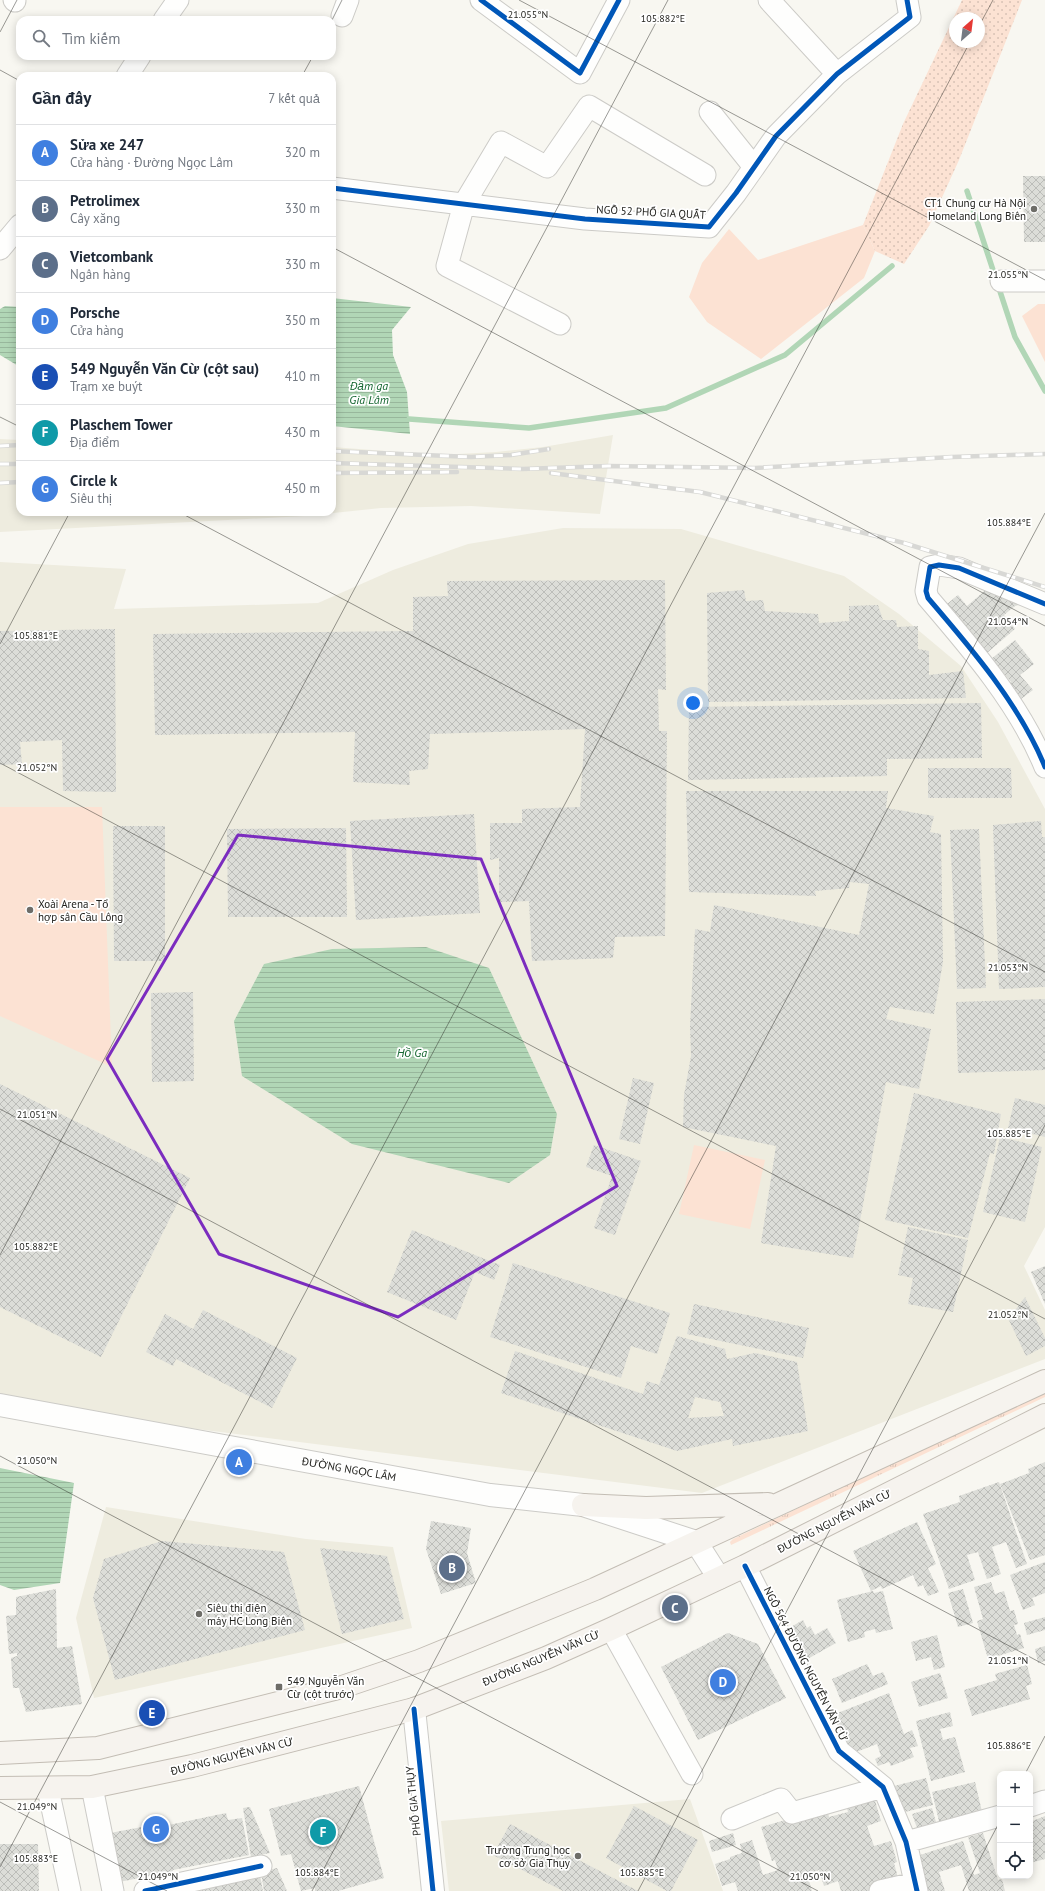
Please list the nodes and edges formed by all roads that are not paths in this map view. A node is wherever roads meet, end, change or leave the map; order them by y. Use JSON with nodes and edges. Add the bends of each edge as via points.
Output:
{"nodes":[{"id":1,"x":178,"y":0,"type":"edge"},
{"id":2,"x":481,"y":0,"type":"edge"},
{"id":3,"x":619,"y":0,"type":"edge"},
{"id":4,"x":770,"y":0,"type":"edge"},
{"id":5,"x":907,"y":0,"type":"edge"},
{"id":6,"x":167,"y":16,"type":"edge"},
{"id":7,"x":137,"y":60,"type":"edge"},
{"id":8,"x":130,"y":72,"type":"edge"},
{"id":9,"x":837,"y":74,"type":"junction"},
{"id":10,"x":710,"y":112,"type":"dead end"},
{"id":11,"x":754,"y":167,"type":"junction"},
{"id":12,"x":705,"y":175,"type":"dead end"},
{"id":13,"x":336,"y":188,"type":"edge"},
{"id":14,"x":464,"y":204,"type":"junction"},
{"id":15,"x":16,"y":230,"type":"edge"},
{"id":16,"x":0,"y":249,"type":"edge"},
{"id":17,"x":1001,"y":281,"type":"dead end"},
{"id":18,"x":1045,"y":281,"type":"edge"},
{"id":19,"x":560,"y":324,"type":"dead end"},
{"id":20,"x":1045,"y":604,"type":"edge"},
{"id":21,"x":1045,"y":767,"type":"edge"},
{"id":22,"x":1045,"y":1381,"type":"edge"},
{"id":23,"x":0,"y":1405,"type":"edge"},
{"id":24,"x":1045,"y":1415,"type":"edge"},
{"id":25,"x":778,"y":1504,"type":"junction"},
{"id":26,"x":583,"y":1505,"type":"junction"},
{"id":27,"x":696,"y":1542,"type":"junction"},
{"id":28,"x":745,"y":1566,"type":"junction"},
{"id":29,"x":720,"y":1578,"type":"junction"},
{"id":30,"x":611,"y":1629,"type":"junction"},
{"id":31,"x":414,"y":1709,"type":"junction"},
{"id":32,"x":0,"y":1753,"type":"edge"},
{"id":33,"x":692,"y":1774,"type":"dead end"},
{"id":34,"x":92,"y":1787,"type":"junction"},
{"id":35,"x":883,"y":1787,"type":"junction"},
{"id":36,"x":0,"y":1788,"type":"edge"},
{"id":37,"x":48,"y":1789,"type":"junction"},
{"id":38,"x":1045,"y":1801,"type":"edge"},
{"id":39,"x":1033,"y":1805,"type":"edge"},
{"id":40,"x":997,"y":1817,"type":"edge"},
{"id":41,"x":732,"y":1819,"type":"dead end"},
{"id":42,"x":906,"y":1842,"type":"junction"},
{"id":43,"x":261,"y":1866,"type":"dead end"},
{"id":44,"x":916,"y":1887,"type":"edge"},
{"id":45,"x":70,"y":1891,"type":"edge"},
{"id":46,"x":114,"y":1891,"type":"edge"},
{"id":47,"x":145,"y":1891,"type":"edge"},
{"id":48,"x":433,"y":1891,"type":"edge"},
{"id":49,"x":880,"y":1891,"type":"edge"}],
"edges":[{"from":1,"to":6,"type":"street"},
{"from":2,"to":3,"type":"street","via":[[580,73]]},
{"from":4,"to":9,"type":"street"},
{"from":5,"to":9,"type":"street","name":"NGÕ 52 PHỐ GIA QUẤT","via":[[910,17]]},
{"from":7,"to":8,"type":"street"},
{"from":9,"to":11,"type":"street","name":"NGÕ 52 PHỐ GIA QUẤT","via":[[776,136]]},
{"from":10,"to":11,"type":"street"},
{"from":11,"to":14,"type":"street","name":"NGÕ 52 PHỐ GIA QUẤT","via":[[709,227],[585,219]]},
{"from":12,"to":14,"type":"street","via":[[588,106],[547,167],[502,142]]},
{"from":13,"to":14,"type":"street","name":"NGÕ 52 PHỐ GIA QUẤT"},
{"from":14,"to":19,"type":"street","via":[[446,266]]},
{"from":15,"to":16,"type":"street"},
{"from":17,"to":18,"type":"street"},
{"from":20,"to":21,"type":"street","via":[[959,568],[939,565],[930,567],[926,591],[928,598],[991,673],[1037,747]]},
{"from":22,"to":25,"type":"main road"},
{"from":23,"to":26,"type":"main road","name":"ĐƯỜNG NGỌC LÂM","via":[[490,1495]]},
{"from":24,"to":28,"type":"main road","name":"ĐƯỜNG NGUYỄN VĂN CỪ"},
{"from":25,"to":26,"type":"main road","via":[[646,1508]]},
{"from":25,"to":27,"type":"main road"},
{"from":26,"to":27,"type":"main road","name":"ĐƯỜNG NGỌC LÂM"},
{"from":27,"to":29,"type":"main road"},
{"from":27,"to":32,"type":"main road","via":[[525,1618],[419,1661],[342,1687],[98,1748]]},
{"from":28,"to":29,"type":"main road","name":"ĐƯỜNG NGUYỄN VĂN CỪ"},
{"from":28,"to":35,"type":"street","name":"NGÕ 564 ĐƯỜNG NGUYỄN VĂN CỪ","via":[[839,1751]]},
{"from":29,"to":30,"type":"main road","name":"ĐƯỜNG NGUYỄN VĂN CỪ"},
{"from":30,"to":31,"type":"main road","name":"ĐƯỜNG NGUYỄN VĂN CỪ","via":[[546,1658]]},
{"from":30,"to":33,"type":"street"},
{"from":31,"to":34,"type":"main road","name":"ĐƯỜNG NGUYỄN VĂN CỪ","via":[[207,1763]]},
{"from":31,"to":48,"type":"main road","name":"PHỐ GIA THỤY"},
{"from":34,"to":37,"type":"main road","name":"ĐƯỜNG NGUYỄN VĂN CỪ"},
{"from":34,"to":46,"type":"street"},
{"from":35,"to":41,"type":"street","via":[[792,1813],[781,1799]]},
{"from":35,"to":42,"type":"street","name":"NGÕ 564 ĐƯỜNG NGUYỄN VĂN CỪ"},
{"from":36,"to":37,"type":"main road","name":"ĐƯỜNG NGUYỄN VĂN CỪ"},
{"from":37,"to":45,"type":"street"},
{"from":38,"to":39,"type":"street"},
{"from":40,"to":42,"type":"street"},
{"from":42,"to":44,"type":"street","name":"NGÕ 564 ĐƯỜNG NGUYỄN VĂN CỪ"},
{"from":43,"to":47,"type":"street"},
{"from":44,"to":49,"type":"street"}]}
